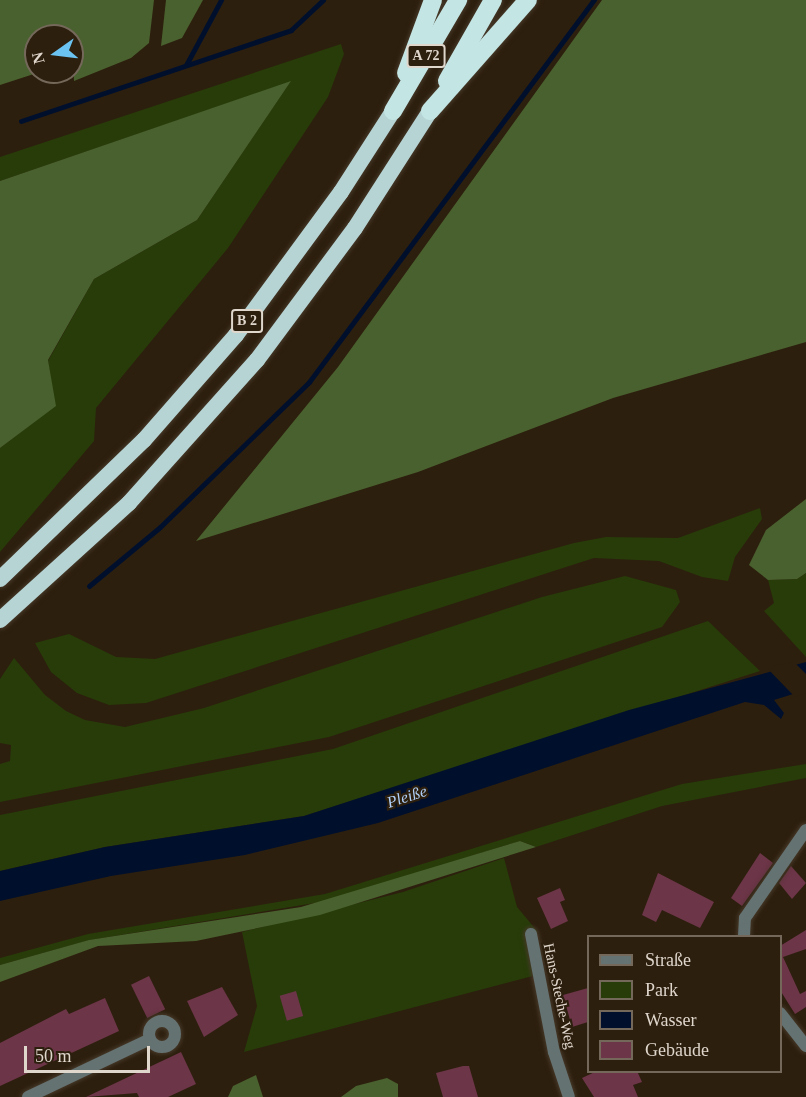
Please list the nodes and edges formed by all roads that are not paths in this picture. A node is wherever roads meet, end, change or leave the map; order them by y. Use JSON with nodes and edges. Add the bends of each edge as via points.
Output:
{"nodes":[{"id":1,"x":432,"y":0,"type":"edge"},
{"id":2,"x":458,"y":0,"type":"edge"},
{"id":3,"x":493,"y":0,"type":"edge"},
{"id":4,"x":528,"y":0,"type":"edge"},
{"id":5,"x":393,"y":111,"type":"junction"},
{"id":6,"x":430,"y":111,"type":"junction"},
{"id":7,"x":0,"y":579,"type":"edge"},
{"id":8,"x":0,"y":620,"type":"edge"},
{"id":9,"x":806,"y":830,"type":"edge"},
{"id":10,"x":531,"y":934,"type":"dead end"},
{"id":11,"x":744,"y":935,"type":"edge"},
{"id":12,"x":782,"y":1016,"type":"edge"},
{"id":13,"x":150,"y":1039,"type":"dead end"},
{"id":14,"x":806,"y":1046,"type":"edge"},
{"id":15,"x":28,"y":1097,"type":"edge"},
{"id":16,"x":569,"y":1097,"type":"edge"}],
"edges":[{"from":1,"to":5,"type":"highway"},
{"from":2,"to":5,"type":"highway","number":"A 72"},
{"from":3,"to":6,"type":"highway","number":"A 72"},
{"from":4,"to":6,"type":"highway"},
{"from":5,"to":7,"type":"highway","number":"B 2","via":[[341,192],[236,335],[144,440]]},
{"from":6,"to":8,"type":"highway","number":"B 2","via":[[355,228],[249,369],[129,503]]},
{"from":9,"to":11,"type":"street","via":[[745,918]]},
{"from":10,"to":16,"type":"street","name":"Hans-Steche-Weg","via":[[554,1052]]},
{"from":12,"to":14,"type":"street"},
{"from":13,"to":15,"type":"street"}]}
